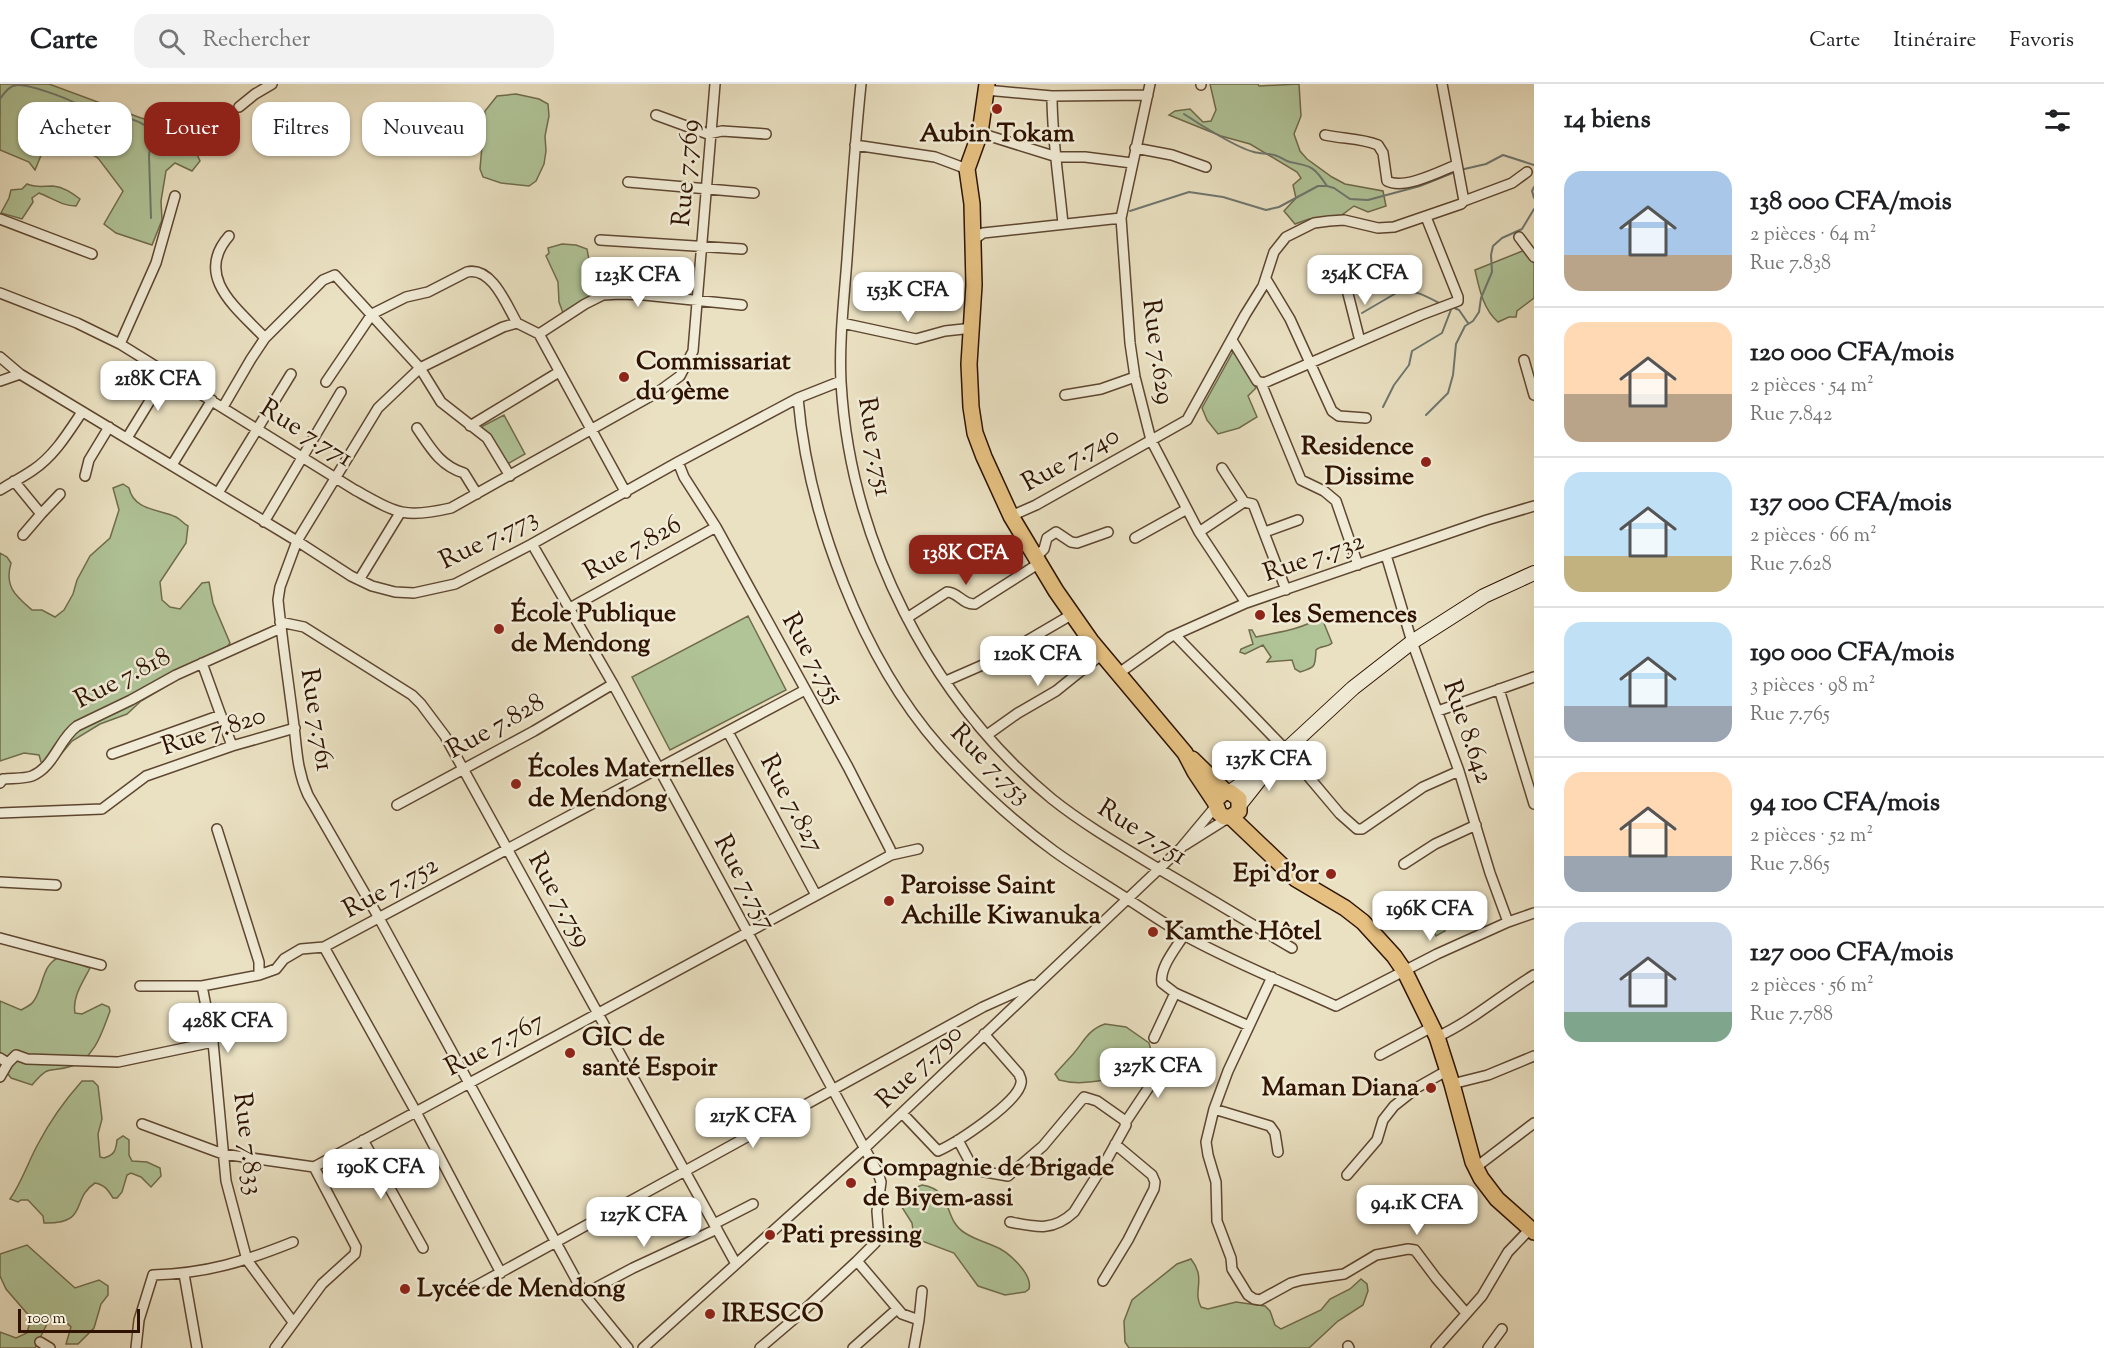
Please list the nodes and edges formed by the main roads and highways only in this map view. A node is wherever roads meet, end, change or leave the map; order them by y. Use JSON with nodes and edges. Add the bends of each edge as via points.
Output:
{"nodes":[{"id":1,"x":987,"y":87,"type":"edge"},
{"id":2,"x":1534,"y":573,"type":"edge"},
{"id":3,"x":1228,"y":805,"type":"junction"},
{"id":4,"x":1532,"y":1230,"type":"edge"}],
"edges":[{"from":1,"to":3,"type":"main road","via":[[980,133],[967,169],[972,204],[973,328],[969,364],[975,433],[1011,516],[1071,615],[1185,753],[1202,767]]},
{"from":2,"to":3,"type":"main road","via":[[1484,596],[1412,642],[1353,688]]},
{"from":3,"to":4,"type":"main road","via":[[1296,879],[1345,908],[1387,947],[1434,1032],[1475,1168],[1497,1199]]}]}
